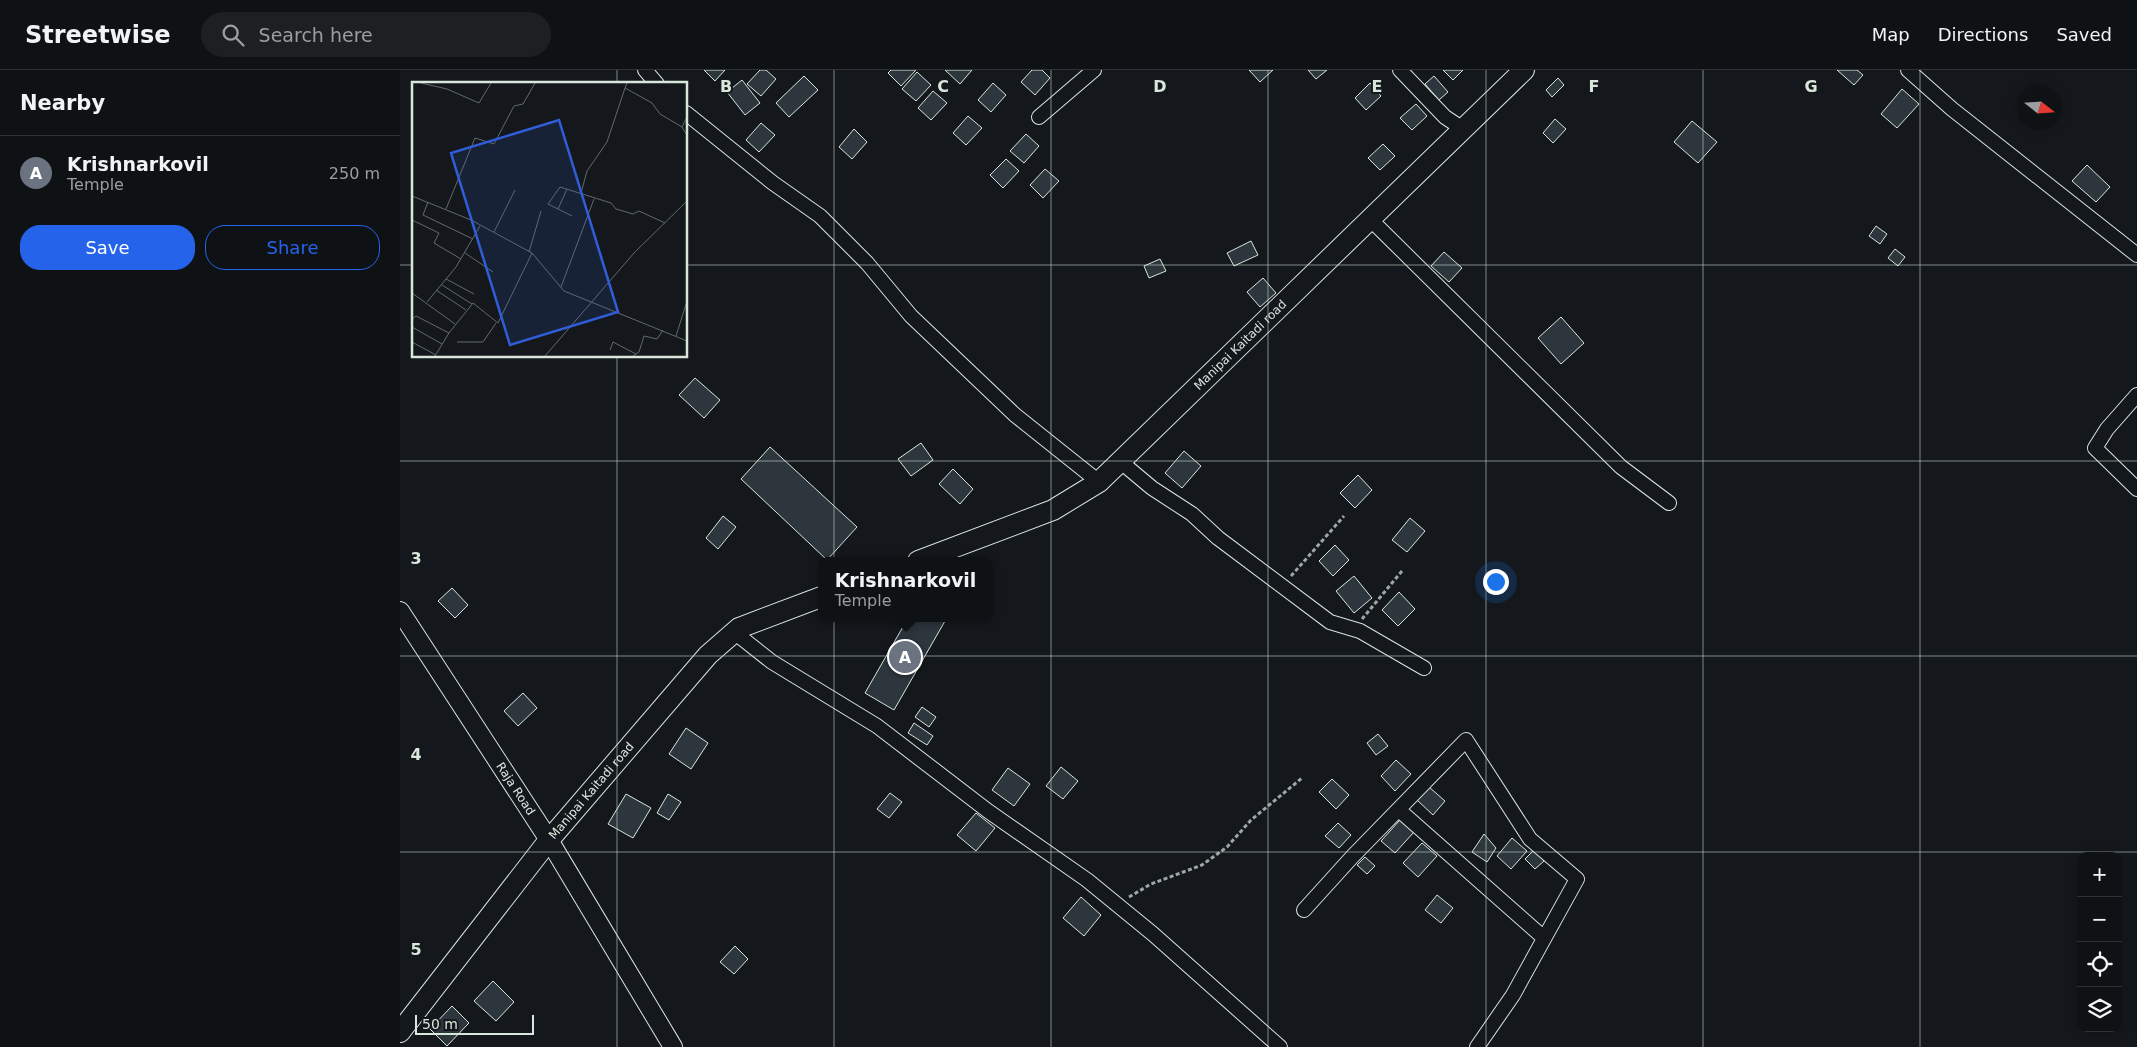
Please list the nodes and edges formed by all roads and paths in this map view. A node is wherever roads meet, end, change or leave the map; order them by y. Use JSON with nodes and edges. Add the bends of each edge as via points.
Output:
{"nodes":[{"id":1,"x":645,"y":70,"type":"edge"},
{"id":2,"x":1094,"y":70,"type":"edge"},
{"id":3,"x":1400,"y":70,"type":"edge"},
{"id":4,"x":1524,"y":70,"type":"edge"},
{"id":5,"x":1908,"y":70,"type":"edge"},
{"id":6,"x":655,"y":82,"type":"edge"},
{"id":7,"x":688,"y":115,"type":"edge"},
{"id":8,"x":1039,"y":116,"type":"dead end"},
{"id":9,"x":1463,"y":129,"type":"junction"},
{"id":10,"x":1370,"y":219,"type":"junction"},
{"id":11,"x":2137,"y":255,"type":"edge"},
{"id":12,"x":2137,"y":394,"type":"edge"},
{"id":13,"x":1121,"y":462,"type":"junction"},
{"id":14,"x":1099,"y":482,"type":"junction"},
{"id":15,"x":2137,"y":489,"type":"edge"},
{"id":16,"x":1669,"y":503,"type":"dead end"},
{"id":17,"x":1344,"y":516,"type":"dead end"},
{"id":18,"x":929,"y":557,"type":"edge"},
{"id":19,"x":1402,"y":571,"type":"dead end"},
{"id":20,"x":1282,"y":586,"type":"junction"},
{"id":21,"x":818,"y":598,"type":"edge"},
{"id":22,"x":400,"y":611,"type":"edge"},
{"id":23,"x":1354,"y":629,"type":"junction"},
{"id":24,"x":734,"y":632,"type":"junction"},
{"id":25,"x":1424,"y":668,"type":"dead end"},
{"id":26,"x":1302,"y":778,"type":"dead end"},
{"id":27,"x":1398,"y":810,"type":"junction"},
{"id":28,"x":549,"y":840,"type":"junction"},
{"id":29,"x":1111,"y":900,"type":"junction"},
{"id":30,"x":1304,"y":910,"type":"dead end"},
{"id":31,"x":1544,"y":938,"type":"junction"},
{"id":32,"x":400,"y":1032,"type":"edge"},
{"id":33,"x":673,"y":1047,"type":"edge"},
{"id":34,"x":1280,"y":1047,"type":"edge"},
{"id":35,"x":1477,"y":1047,"type":"edge"}],
"edges":[{"from":1,"to":6,"type":"street"},
{"from":2,"to":8,"type":"street"},
{"from":3,"to":9,"type":"street","via":[[1445,117]]},
{"from":4,"to":9,"type":"main road","name":"Manipai Kaitadi road"},
{"from":5,"to":11,"type":"street","via":[[1952,109]]},
{"from":7,"to":14,"type":"street","via":[[820,216],[867,263],[911,316],[1015,415]]},
{"from":9,"to":10,"type":"main road","name":"Manipai Kaitadi road"},
{"from":10,"to":13,"type":"main road","name":"Manipai Kaitadi road"},
{"from":10,"to":16,"type":"street","via":[[1621,467]]},
{"from":12,"to":15,"type":"street","via":[[2095,448]]},
{"from":13,"to":14,"type":"main road","name":"Manipai Kaitadi road"},
{"from":13,"to":20,"type":"street"},
{"from":14,"to":18,"type":"main road","name":"Manipai Kaitadi road","via":[[1053,510]]},
{"from":17,"to":20,"type":"path"},
{"from":19,"to":23,"type":"path"},
{"from":20,"to":23,"type":"street","via":[[1330,622]]},
{"from":21,"to":24,"type":"main road","name":"Manipai Kaitadi road"},
{"from":22,"to":28,"type":"street","name":"Raja Road"},
{"from":23,"to":25,"type":"street"},
{"from":24,"to":28,"type":"main road","name":"Manipai Kaitadi road","via":[[708,655]]},
{"from":24,"to":29,"type":"street","via":[[772,662],[877,726]]},
{"from":26,"to":29,"type":"path","via":[[1250,820],[1227,847],[1202,865],[1151,884],[1131,897]]},
{"from":27,"to":30,"type":"street"},
{"from":27,"to":31,"type":"street"},
{"from":27,"to":31,"type":"street","via":[[1466,740],[1530,839],[1577,879]]},
{"from":28,"to":32,"type":"main road","name":"Manipai Kaitadi road"},
{"from":28,"to":33,"type":"street","name":"Raja Road"},
{"from":29,"to":34,"type":"street"},
{"from":31,"to":35,"type":"street","via":[[1513,995]]}]}
